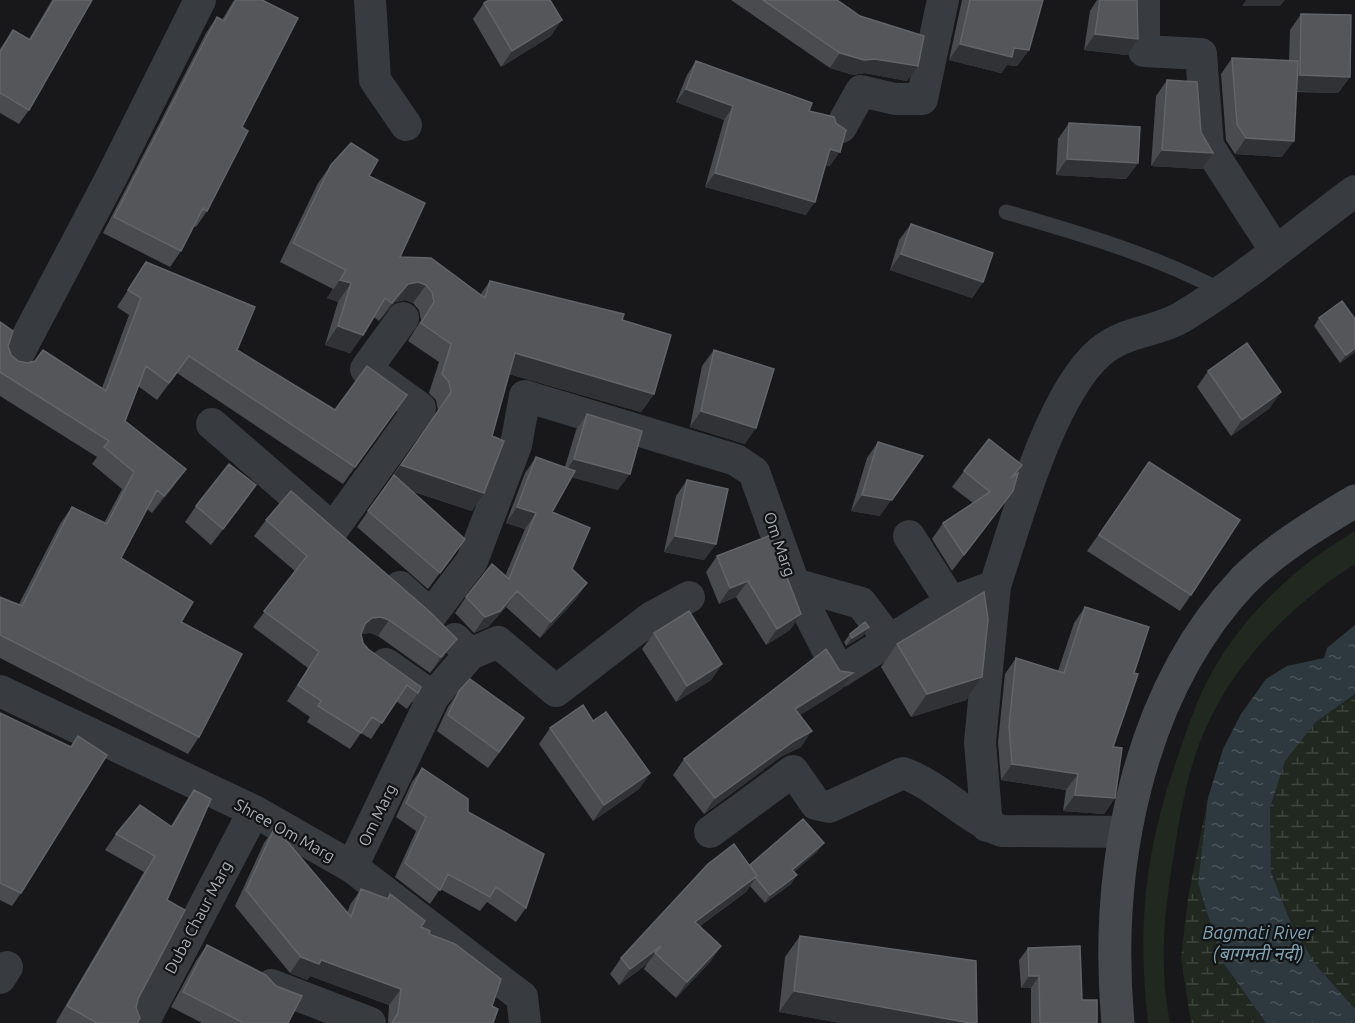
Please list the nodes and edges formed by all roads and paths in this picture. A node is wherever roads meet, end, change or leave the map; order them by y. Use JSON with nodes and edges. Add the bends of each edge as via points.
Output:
{"nodes":[{"id":1,"x":200,"y":0,"type":"edge"},
{"id":2,"x":370,"y":0,"type":"edge"},
{"id":3,"x":943,"y":0,"type":"edge"},
{"id":4,"x":1144,"y":0,"type":"edge"},
{"id":5,"x":405,"y":125,"type":"dead end"},
{"id":6,"x":842,"y":127,"type":"edge"},
{"id":7,"x":1355,"y":191,"type":"edge"},
{"id":8,"x":1006,"y":212,"type":"dead end"},
{"id":9,"x":1275,"y":250,"type":"junction"},
{"id":10,"x":1224,"y":292,"type":"junction"},
{"id":11,"x":403,"y":318,"type":"dead end"},
{"id":12,"x":14,"y":362,"type":"edge"},
{"id":13,"x":212,"y":424,"type":"dead end"},
{"id":14,"x":1355,"y":501,"type":"edge"},
{"id":15,"x":909,"y":536,"type":"dead end"},
{"id":16,"x":378,"y":568,"type":"edge"},
{"id":17,"x":794,"y":584,"type":"junction"},
{"id":18,"x":995,"y":586,"type":"junction"},
{"id":19,"x":688,"y":597,"type":"dead end"},
{"id":20,"x":951,"y":602,"type":"junction"},
{"id":21,"x":431,"y":615,"type":"junction"},
{"id":22,"x":889,"y":640,"type":"junction"},
{"id":23,"x":368,"y":651,"type":"edge"},
{"id":24,"x":470,"y":654,"type":"junction"},
{"id":25,"x":0,"y":691,"type":"edge"},
{"id":26,"x":433,"y":698,"type":"junction"},
{"id":27,"x":254,"y":811,"type":"junction"},
{"id":28,"x":987,"y":826,"type":"junction"},
{"id":29,"x":710,"y":832,"type":"dead end"},
{"id":30,"x":1126,"y":832,"type":"junction"},
{"id":31,"x":352,"y":867,"type":"junction"},
{"id":32,"x":272,"y":985,"type":"edge"},
{"id":33,"x":143,"y":1023,"type":"edge"},
{"id":34,"x":370,"y":1023,"type":"edge"},
{"id":35,"x":525,"y":1023,"type":"edge"},
{"id":36,"x":1118,"y":1023,"type":"edge"}],
"edges":[{"from":1,"to":12,"type":"street"},
{"from":2,"to":5,"type":"street","via":[[375,80]]},
{"from":3,"to":6,"type":"street","via":[[922,99],[895,99],[861,92]]},
{"from":4,"to":9,"type":"street","via":[[1144,51],[1201,54],[1208,146]]},
{"from":7,"to":9,"type":"street"},
{"from":8,"to":10,"type":"lane","via":[[1183,270]]},
{"from":9,"to":10,"type":"street"},
{"from":10,"to":18,"type":"street","via":[[1170,324],[1124,335],[1099,353],[1078,379],[1045,441]]},
{"from":11,"to":13,"type":"street","via":[[366,369],[420,408],[342,537]]},
{"from":14,"to":30,"type":"main road","via":[[1286,545],[1245,580],[1206,626],[1158,718]]},
{"from":15,"to":20,"type":"street"},
{"from":16,"to":21,"type":"street"},
{"from":17,"to":21,"type":"street","name":"Om Marg","via":[[754,472],[736,460],[525,396],[516,445],[472,561]]},
{"from":17,"to":22,"type":"street","via":[[861,603]]},
{"from":17,"to":22,"type":"street","name":"Om Marg","via":[[839,672]]},
{"from":18,"to":20,"type":"street","name":"Om Marg"},
{"from":18,"to":28,"type":"street","via":[[980,742]]},
{"from":19,"to":24,"type":"street","via":[[652,617],[556,691],[498,642]]},
{"from":20,"to":22,"type":"street","name":"Om Marg"},
{"from":21,"to":24,"type":"street"},
{"from":23,"to":26,"type":"street"},
{"from":24,"to":26,"type":"street","name":"Om Marg"},
{"from":25,"to":27,"type":"street","name":"Shree Om Marg"},
{"from":26,"to":31,"type":"street","name":"Om Marg"},
{"from":27,"to":31,"type":"street","name":"Shree Om Marg"},
{"from":27,"to":33,"type":"street","name":"Duba Chaur Marg"},
{"from":28,"to":29,"type":"street","via":[[920,779],[903,772],[829,807],[816,804],[793,771]]},
{"from":28,"to":30,"type":"street","via":[[1002,831]]},
{"from":30,"to":36,"type":"main road","via":[[1114,985]]},
{"from":31,"to":35,"type":"street","name":"Shree Om Marg","via":[[522,997]]},
{"from":32,"to":34,"type":"street"}]}
